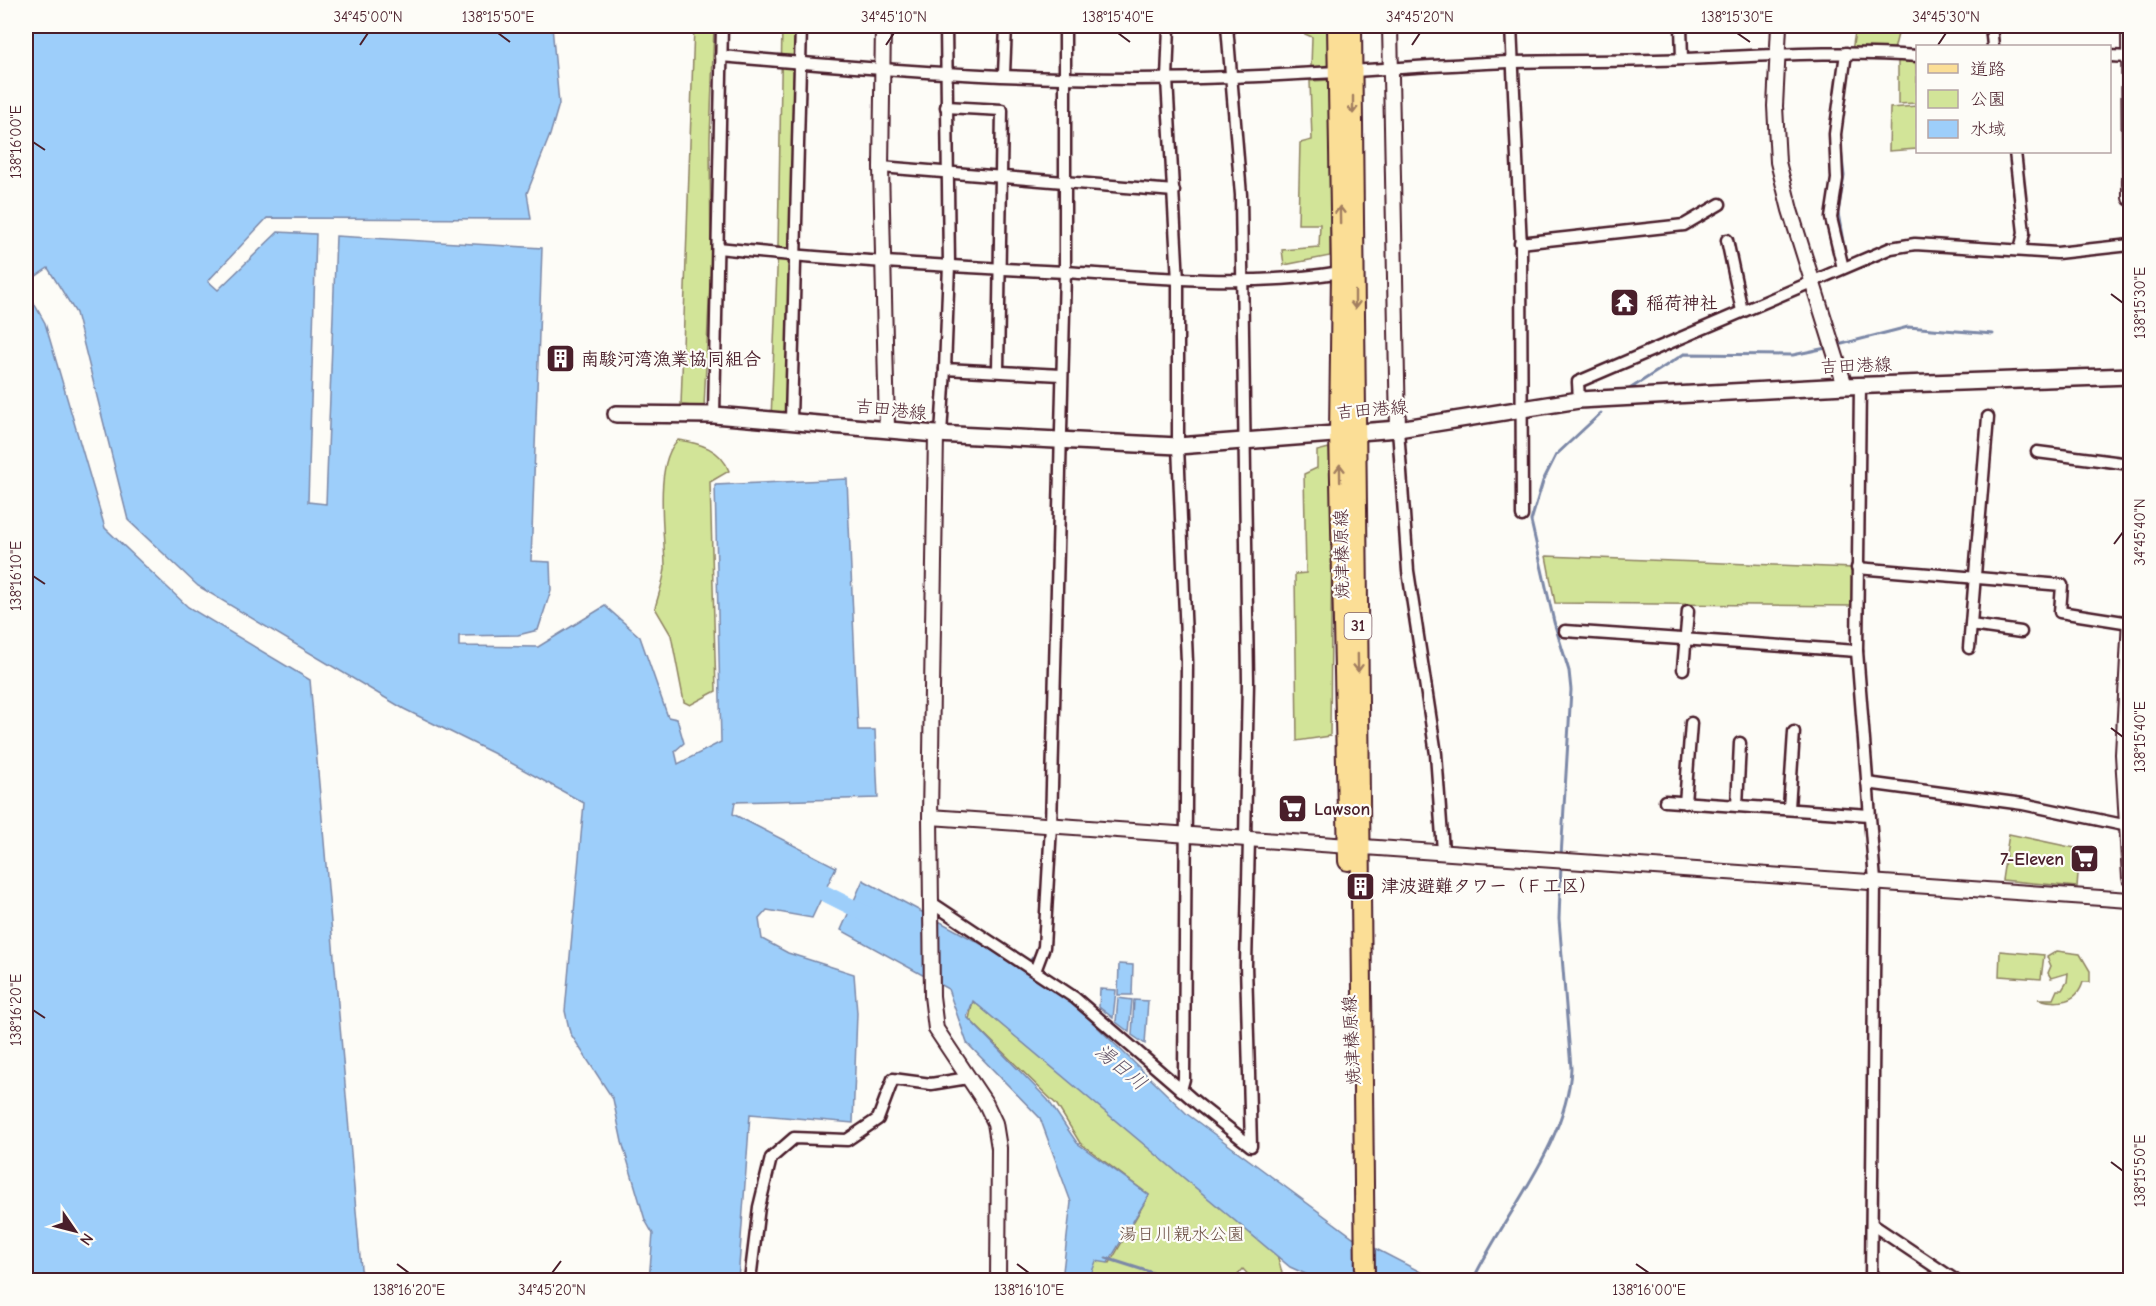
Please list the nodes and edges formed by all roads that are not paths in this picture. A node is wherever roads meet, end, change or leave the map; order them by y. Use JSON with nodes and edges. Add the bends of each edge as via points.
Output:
{"nodes":[{"id":1,"x":722,"y":26,"type":"edge"},
{"id":2,"x":801,"y":26,"type":"edge"},
{"id":3,"x":884,"y":26,"type":"edge"},
{"id":4,"x":946,"y":26,"type":"edge"},
{"id":5,"x":1006,"y":26,"type":"edge"},
{"id":6,"x":1065,"y":26,"type":"edge"},
{"id":7,"x":1169,"y":26,"type":"edge"},
{"id":8,"x":1227,"y":26,"type":"edge"},
{"id":9,"x":1337,"y":26,"type":"edge"},
{"id":10,"x":1352,"y":26,"type":"edge"},
{"id":11,"x":1390,"y":26,"type":"edge"},
{"id":12,"x":1511,"y":26,"type":"edge"},
{"id":13,"x":1681,"y":26,"type":"edge"},
{"id":14,"x":1779,"y":26,"type":"edge"},
{"id":15,"x":1991,"y":26,"type":"edge"},
{"id":16,"x":2129,"y":26,"type":"edge"},
{"id":17,"x":1993,"y":45,"type":"edge"},
{"id":18,"x":1846,"y":53,"type":"junction"},
{"id":19,"x":1778,"y":54,"type":"junction"},
{"id":20,"x":722,"y":56,"type":"junction"},
{"id":21,"x":1916,"y":56,"type":"edge"},
{"id":22,"x":2111,"y":56,"type":"edge"},
{"id":23,"x":2128,"y":57,"type":"junction"},
{"id":24,"x":1682,"y":59,"type":"junction"},
{"id":25,"x":1512,"y":62,"type":"junction"},
{"id":26,"x":800,"y":63,"type":"junction"},
{"id":27,"x":1390,"y":69,"type":"junction"},
{"id":28,"x":882,"y":70,"type":"junction"},
{"id":29,"x":945,"y":72,"type":"junction"},
{"id":30,"x":1346,"y":72,"type":"junction"},
{"id":31,"x":1005,"y":74,"type":"junction"},
{"id":32,"x":1230,"y":77,"type":"junction"},
{"id":33,"x":1064,"y":78,"type":"junction"},
{"id":34,"x":1167,"y":79,"type":"junction"},
{"id":35,"x":2129,"y":85,"type":"edge"},
{"id":36,"x":946,"y":107,"type":"junction"},
{"id":37,"x":2015,"y":153,"type":"edge"},
{"id":38,"x":882,"y":167,"type":"junction"},
{"id":39,"x":947,"y":173,"type":"junction"},
{"id":40,"x":1002,"y":176,"type":"junction"},
{"id":41,"x":1065,"y":184,"type":"junction"},
{"id":42,"x":1174,"y":191,"type":"junction"},
{"id":43,"x":2130,"y":198,"type":"edge"},
{"id":44,"x":1720,"y":204,"type":"dead end"},
{"id":45,"x":1727,"y":240,"type":"dead end"},
{"id":46,"x":1520,"y":243,"type":"junction"},
{"id":47,"x":2130,"y":245,"type":"edge"},
{"id":48,"x":717,"y":248,"type":"junction"},
{"id":49,"x":2020,"y":250,"type":"junction"},
{"id":50,"x":794,"y":256,"type":"junction"},
{"id":51,"x":883,"y":260,"type":"junction"},
{"id":52,"x":949,"y":266,"type":"junction"},
{"id":53,"x":1844,"y":268,"type":"junction"},
{"id":54,"x":999,"y":269,"type":"junction"},
{"id":55,"x":1065,"y":272,"type":"junction"},
{"id":56,"x":1341,"y":272,"type":"junction"},
{"id":57,"x":1179,"y":281,"type":"junction"},
{"id":58,"x":1814,"y":281,"type":"junction"},
{"id":59,"x":1241,"y":282,"type":"junction"},
{"id":60,"x":1742,"y":311,"type":"junction"},
{"id":61,"x":945,"y":369,"type":"junction"},
{"id":62,"x":998,"y":370,"type":"junction"},
{"id":63,"x":1061,"y":375,"type":"junction"},
{"id":64,"x":2130,"y":376,"type":"edge"},
{"id":65,"x":1853,"y":386,"type":"junction"},
{"id":66,"x":1579,"y":400,"type":"junction"},
{"id":67,"x":1523,"y":408,"type":"junction"},
{"id":68,"x":616,"y":414,"type":"dead end"},
{"id":69,"x":714,"y":415,"type":"junction"},
{"id":70,"x":1988,"y":417,"type":"dead end"},
{"id":71,"x":791,"y":420,"type":"junction"},
{"id":72,"x":887,"y":428,"type":"junction"},
{"id":73,"x":1398,"y":429,"type":"junction"},
{"id":74,"x":1347,"y":432,"type":"junction"},
{"id":75,"x":938,"y":434,"type":"junction"},
{"id":76,"x":1060,"y":439,"type":"junction"},
{"id":77,"x":1244,"y":441,"type":"junction"},
{"id":78,"x":1178,"y":446,"type":"junction"},
{"id":79,"x":2037,"y":452,"type":"dead end"},
{"id":80,"x":2130,"y":464,"type":"edge"},
{"id":81,"x":1522,"y":516,"type":"dead end"},
{"id":82,"x":1857,"y":568,"type":"junction"},
{"id":83,"x":1976,"y":576,"type":"junction"},
{"id":84,"x":1688,"y":610,"type":"dead end"},
{"id":85,"x":2130,"y":621,"type":"edge"},
{"id":86,"x":1971,"y":625,"type":"junction"},
{"id":87,"x":1565,"y":632,"type":"dead end"},
{"id":88,"x":2021,"y":632,"type":"dead end"},
{"id":89,"x":1686,"y":640,"type":"junction"},
{"id":90,"x":1970,"y":648,"type":"dead end"},
{"id":91,"x":1857,"y":651,"type":"junction"},
{"id":92,"x":1683,"y":669,"type":"dead end"},
{"id":93,"x":2129,"y":693,"type":"edge"},
{"id":94,"x":1691,"y":723,"type":"dead end"},
{"id":95,"x":1794,"y":732,"type":"dead end"},
{"id":96,"x":1740,"y":743,"type":"dead end"},
{"id":97,"x":1867,"y":783,"type":"junction"},
{"id":98,"x":1665,"y":801,"type":"dead end"},
{"id":99,"x":1685,"y":803,"type":"junction"},
{"id":100,"x":1737,"y":806,"type":"junction"},
{"id":101,"x":1789,"y":808,"type":"junction"},
{"id":102,"x":1869,"y":815,"type":"junction"},
{"id":103,"x":930,"y":817,"type":"junction"},
{"id":104,"x":1051,"y":826,"type":"junction"},
{"id":105,"x":2128,"y":826,"type":"junction"},
{"id":106,"x":1185,"y":835,"type":"junction"},
{"id":107,"x":1247,"y":838,"type":"junction"},
{"id":108,"x":1354,"y":847,"type":"junction"},
{"id":109,"x":1443,"y":851,"type":"junction"},
{"id":110,"x":2130,"y":878,"type":"edge"},
{"id":111,"x":1875,"y":881,"type":"junction"},
{"id":112,"x":2130,"y":900,"type":"edge"},
{"id":113,"x":932,"y":905,"type":"junction"},
{"id":114,"x":1035,"y":971,"type":"junction"},
{"id":115,"x":968,"y":1078,"type":"junction"},
{"id":116,"x":1181,"y":1090,"type":"junction"},
{"id":117,"x":1873,"y":1225,"type":"junction"},
{"id":118,"x":750,"y":1281,"type":"edge"},
{"id":119,"x":998,"y":1281,"type":"edge"},
{"id":120,"x":1365,"y":1281,"type":"edge"},
{"id":121,"x":1871,"y":1281,"type":"edge"},
{"id":122,"x":1955,"y":1281,"type":"edge"}],
"edges":[{"from":1,"to":20,"type":"street"},
{"from":2,"to":26,"type":"street"},
{"from":3,"to":28,"type":"street"},
{"from":4,"to":29,"type":"street"},
{"from":5,"to":31,"type":"street"},
{"from":6,"to":33,"type":"street"},
{"from":7,"to":34,"type":"street"},
{"from":8,"to":32,"type":"street"},
{"from":9,"to":30,"type":"main road","name":"焼津榛原線","number":"31"},
{"from":10,"to":30,"type":"main road","name":"焼津榛原線","number":"31"},
{"from":11,"to":27,"type":"street"},
{"from":12,"to":25,"type":"street"},
{"from":13,"to":24,"type":"street"},
{"from":14,"to":19,"type":"street"},
{"from":15,"to":17,"type":"street"},
{"from":16,"to":23,"type":"street"},
{"from":18,"to":19,"type":"street"},
{"from":18,"to":21,"type":"street"},
{"from":18,"to":53,"type":"street","via":[[1835,134],[1837,179],[1831,218]]},
{"from":19,"to":24,"type":"street"},
{"from":19,"to":58,"type":"street","via":[[1778,162]]},
{"from":20,"to":26,"type":"street"},
{"from":20,"to":48,"type":"street"},
{"from":22,"to":23,"type":"street"},
{"from":23,"to":35,"type":"street"},
{"from":24,"to":25,"type":"street"},
{"from":25,"to":27,"type":"street"},
{"from":25,"to":46,"type":"street"},
{"from":26,"to":28,"type":"street"},
{"from":26,"to":50,"type":"street"},
{"from":27,"to":30,"type":"street"},
{"from":27,"to":73,"type":"street"},
{"from":28,"to":29,"type":"street"},
{"from":28,"to":38,"type":"street"},
{"from":29,"to":31,"type":"street"},
{"from":29,"to":36,"type":"street"},
{"from":30,"to":32,"type":"street"},
{"from":56,"to":30,"type":"main road","name":"焼津榛原線","number":"31","one_way":true},
{"from":30,"to":74,"type":"main road","name":"焼津榛原線","number":"31","one_way":true},
{"from":31,"to":33,"type":"street"},
{"from":32,"to":34,"type":"street"},
{"from":32,"to":59,"type":"street","via":[[1241,195]]},
{"from":33,"to":34,"type":"street"},
{"from":33,"to":41,"type":"street"},
{"from":34,"to":42,"type":"street"},
{"from":35,"to":43,"type":"street"},
{"from":36,"to":39,"type":"street"},
{"from":36,"to":40,"type":"street","via":[[1002,110]]},
{"from":37,"to":49,"type":"street","via":[[2024,233]]},
{"from":38,"to":39,"type":"street"},
{"from":38,"to":51,"type":"street"},
{"from":39,"to":40,"type":"street"},
{"from":39,"to":52,"type":"street"},
{"from":40,"to":41,"type":"street"},
{"from":40,"to":54,"type":"street"},
{"from":41,"to":42,"type":"street"},
{"from":41,"to":55,"type":"street"},
{"from":42,"to":57,"type":"street"},
{"from":44,"to":46,"type":"street","via":[[1684,225]]},
{"from":45,"to":60,"type":"street"},
{"from":46,"to":67,"type":"street"},
{"from":47,"to":49,"type":"street","via":[[2056,253]]},
{"from":48,"to":50,"type":"street"},
{"from":48,"to":69,"type":"street"},
{"from":49,"to":53,"type":"street","via":[[1915,244],[1891,248]]},
{"from":50,"to":51,"type":"street"},
{"from":50,"to":71,"type":"street"},
{"from":51,"to":52,"type":"street"},
{"from":51,"to":72,"type":"street"},
{"from":52,"to":54,"type":"street"},
{"from":52,"to":61,"type":"street"},
{"from":53,"to":58,"type":"street"},
{"from":54,"to":55,"type":"street"},
{"from":54,"to":62,"type":"street"},
{"from":55,"to":57,"type":"street"},
{"from":55,"to":63,"type":"street"},
{"from":56,"to":59,"type":"street"},
{"from":56,"to":74,"type":"main road","name":"焼津榛原線","number":"31"},
{"from":57,"to":59,"type":"street"},
{"from":57,"to":78,"type":"street"},
{"from":58,"to":60,"type":"street"},
{"from":58,"to":65,"type":"street"},
{"from":59,"to":77,"type":"street"},
{"from":60,"to":66,"type":"street","via":[[1578,382]]},
{"from":61,"to":62,"type":"street"},
{"from":61,"to":75,"type":"street"},
{"from":62,"to":63,"type":"street"},
{"from":63,"to":76,"type":"street"},
{"from":64,"to":65,"type":"main road","name":"吉田港線"},
{"from":65,"to":66,"type":"main road","name":"吉田港線"},
{"from":65,"to":82,"type":"street"},
{"from":66,"to":67,"type":"main road","name":"吉田港線"},
{"from":67,"to":73,"type":"main road","name":"吉田港線"},
{"from":67,"to":81,"type":"street"},
{"from":68,"to":69,"type":"main road","name":"吉田港線"},
{"from":69,"to":71,"type":"main road","name":"吉田港線"},
{"from":70,"to":83,"type":"street"},
{"from":71,"to":72,"type":"main road","name":"吉田港線"},
{"from":72,"to":75,"type":"main road","name":"吉田港線"},
{"from":73,"to":74,"type":"main road","name":"吉田港線"},
{"from":73,"to":109,"type":"street","via":[[1408,571],[1436,754]]},
{"from":74,"to":77,"type":"main road","name":"吉田港線"},
{"from":74,"to":108,"type":"main road","name":"焼津榛原線","number":"31"},
{"from":75,"to":76,"type":"main road","name":"吉田港線"},
{"from":75,"to":103,"type":"street"},
{"from":76,"to":78,"type":"main road","name":"吉田港線"},
{"from":76,"to":104,"type":"street"},
{"from":77,"to":78,"type":"main road","name":"吉田港線"},
{"from":77,"to":107,"type":"street"},
{"from":78,"to":106,"type":"street","via":[[1187,662]]},
{"from":79,"to":80,"type":"street"},
{"from":82,"to":83,"type":"street"},
{"from":82,"to":91,"type":"street"},
{"from":83,"to":85,"type":"street","via":[[2062,585],[2060,612]]},
{"from":83,"to":86,"type":"street"},
{"from":84,"to":89,"type":"street"},
{"from":85,"to":93,"type":"street"},
{"from":86,"to":88,"type":"street"},
{"from":86,"to":90,"type":"street"},
{"from":87,"to":89,"type":"street"},
{"from":89,"to":91,"type":"street"},
{"from":89,"to":92,"type":"street"},
{"from":91,"to":97,"type":"street"},
{"from":93,"to":105,"type":"street","via":[[2123,754]]},
{"from":94,"to":99,"type":"street"},
{"from":95,"to":101,"type":"street"},
{"from":96,"to":100,"type":"street"},
{"from":97,"to":102,"type":"street"},
{"from":97,"to":105,"type":"street","via":[[2023,804]]},
{"from":98,"to":99,"type":"street"},
{"from":99,"to":100,"type":"street"},
{"from":100,"to":101,"type":"street"},
{"from":101,"to":102,"type":"street"},
{"from":102,"to":111,"type":"street"},
{"from":103,"to":104,"type":"street"},
{"from":103,"to":113,"type":"street"},
{"from":104,"to":106,"type":"street"},
{"from":104,"to":114,"type":"street","via":[[1044,947]]},
{"from":105,"to":110,"type":"street"},
{"from":106,"to":107,"type":"street"},
{"from":106,"to":116,"type":"street"},
{"from":107,"to":108,"type":"street"},
{"from":107,"to":116,"type":"street","via":[[1251,1146]]},
{"from":108,"to":109,"type":"street"},
{"from":108,"to":120,"type":"main road","name":"焼津榛原線","number":"31","via":[[1350,1028]]},
{"from":109,"to":111,"type":"street"},
{"from":111,"to":112,"type":"street"},
{"from":111,"to":117,"type":"street"},
{"from":113,"to":114,"type":"street"},
{"from":113,"to":115,"type":"street","via":[[936,1029]]},
{"from":114,"to":116,"type":"street","via":[[1075,998]]},
{"from":115,"to":118,"type":"street","via":[[931,1084],[893,1079],[878,1119],[847,1140],[794,1138],[771,1158],[759,1207]]},
{"from":115,"to":119,"type":"street","via":[[987,1104],[999,1148]]},
{"from":117,"to":121,"type":"street"},
{"from":117,"to":122,"type":"street"}]}
